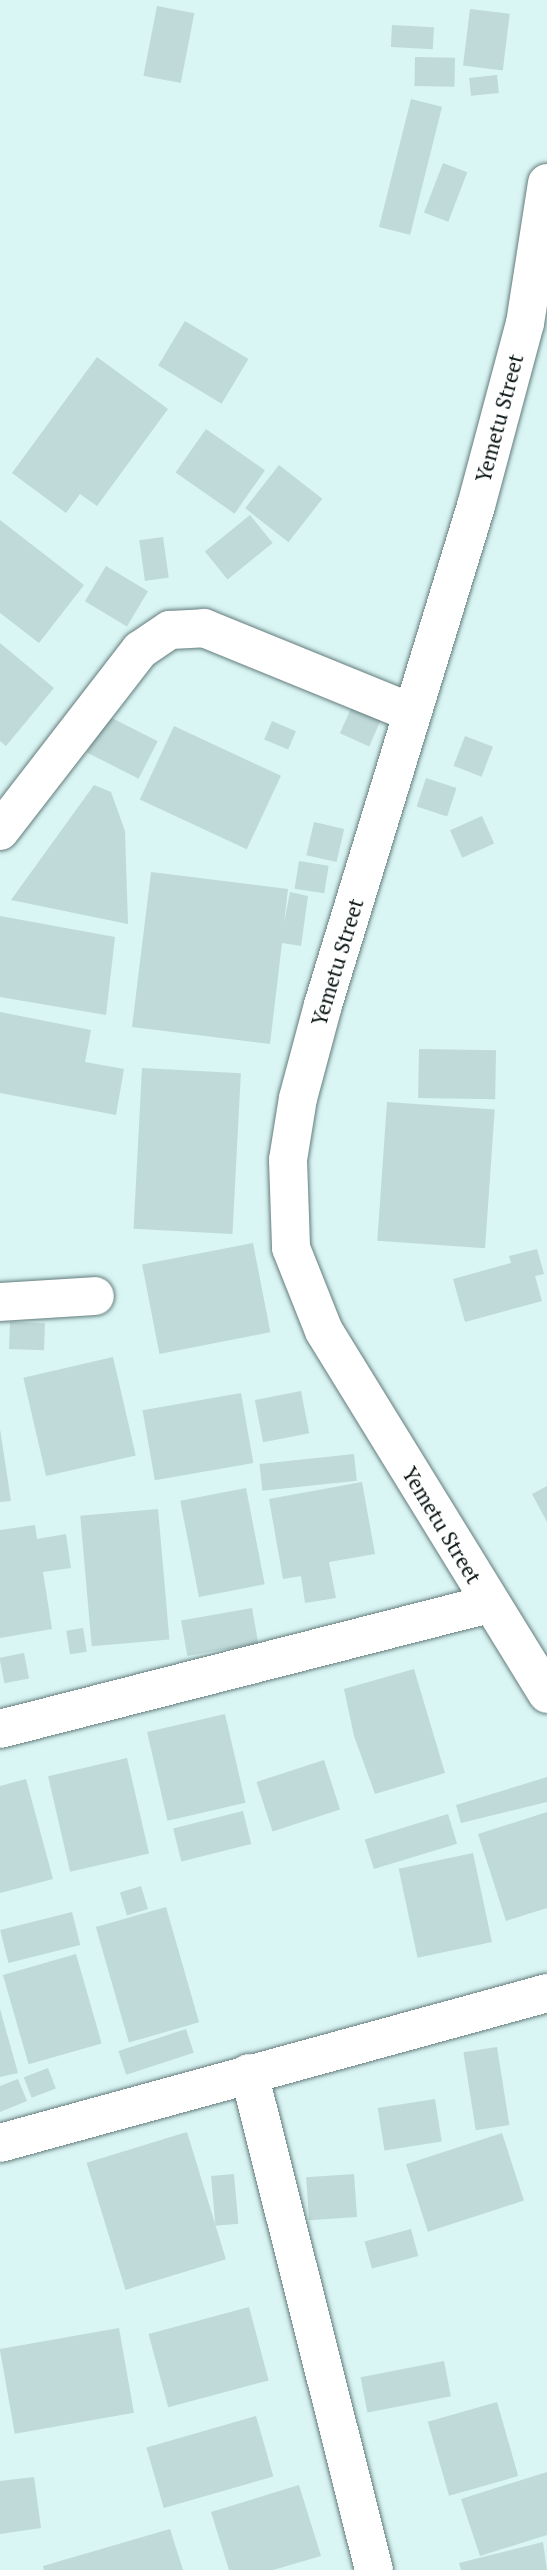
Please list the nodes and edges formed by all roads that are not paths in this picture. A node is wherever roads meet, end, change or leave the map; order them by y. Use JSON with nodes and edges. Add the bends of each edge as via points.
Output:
{"nodes":[{"id":1,"x":547,"y":183,"type":"edge"},
{"id":2,"x":412,"y":713,"type":"junction"},
{"id":3,"x":0,"y":831,"type":"edge"},
{"id":4,"x":95,"y":1296,"type":"dead end"},
{"id":5,"x":0,"y":1302,"type":"edge"},
{"id":6,"x":489,"y":1604,"type":"junction"},
{"id":7,"x":547,"y":1693,"type":"edge"},
{"id":8,"x":0,"y":1729,"type":"edge"},
{"id":9,"x":547,"y":1993,"type":"edge"},
{"id":10,"x":249,"y":2073,"type":"junction"},
{"id":11,"x":0,"y":2143,"type":"edge"},
{"id":12,"x":374,"y":2570,"type":"edge"}],
"edges":[{"from":1,"to":2,"type":"street","name":"Yemetu Street","via":[[525,323]]},
{"from":2,"to":3,"type":"street","via":[[204,628],[170,630],[140,650]]},
{"from":2,"to":6,"type":"street","name":"Yemetu Street","via":[[298,1098],[288,1160],[291,1248],[324,1331]]},
{"from":4,"to":5,"type":"street"},
{"from":6,"to":7,"type":"street","name":"Yemetu Street"},
{"from":6,"to":8,"type":"street"},
{"from":9,"to":10,"type":"street"},
{"from":10,"to":11,"type":"street"},
{"from":10,"to":12,"type":"street"}]}
